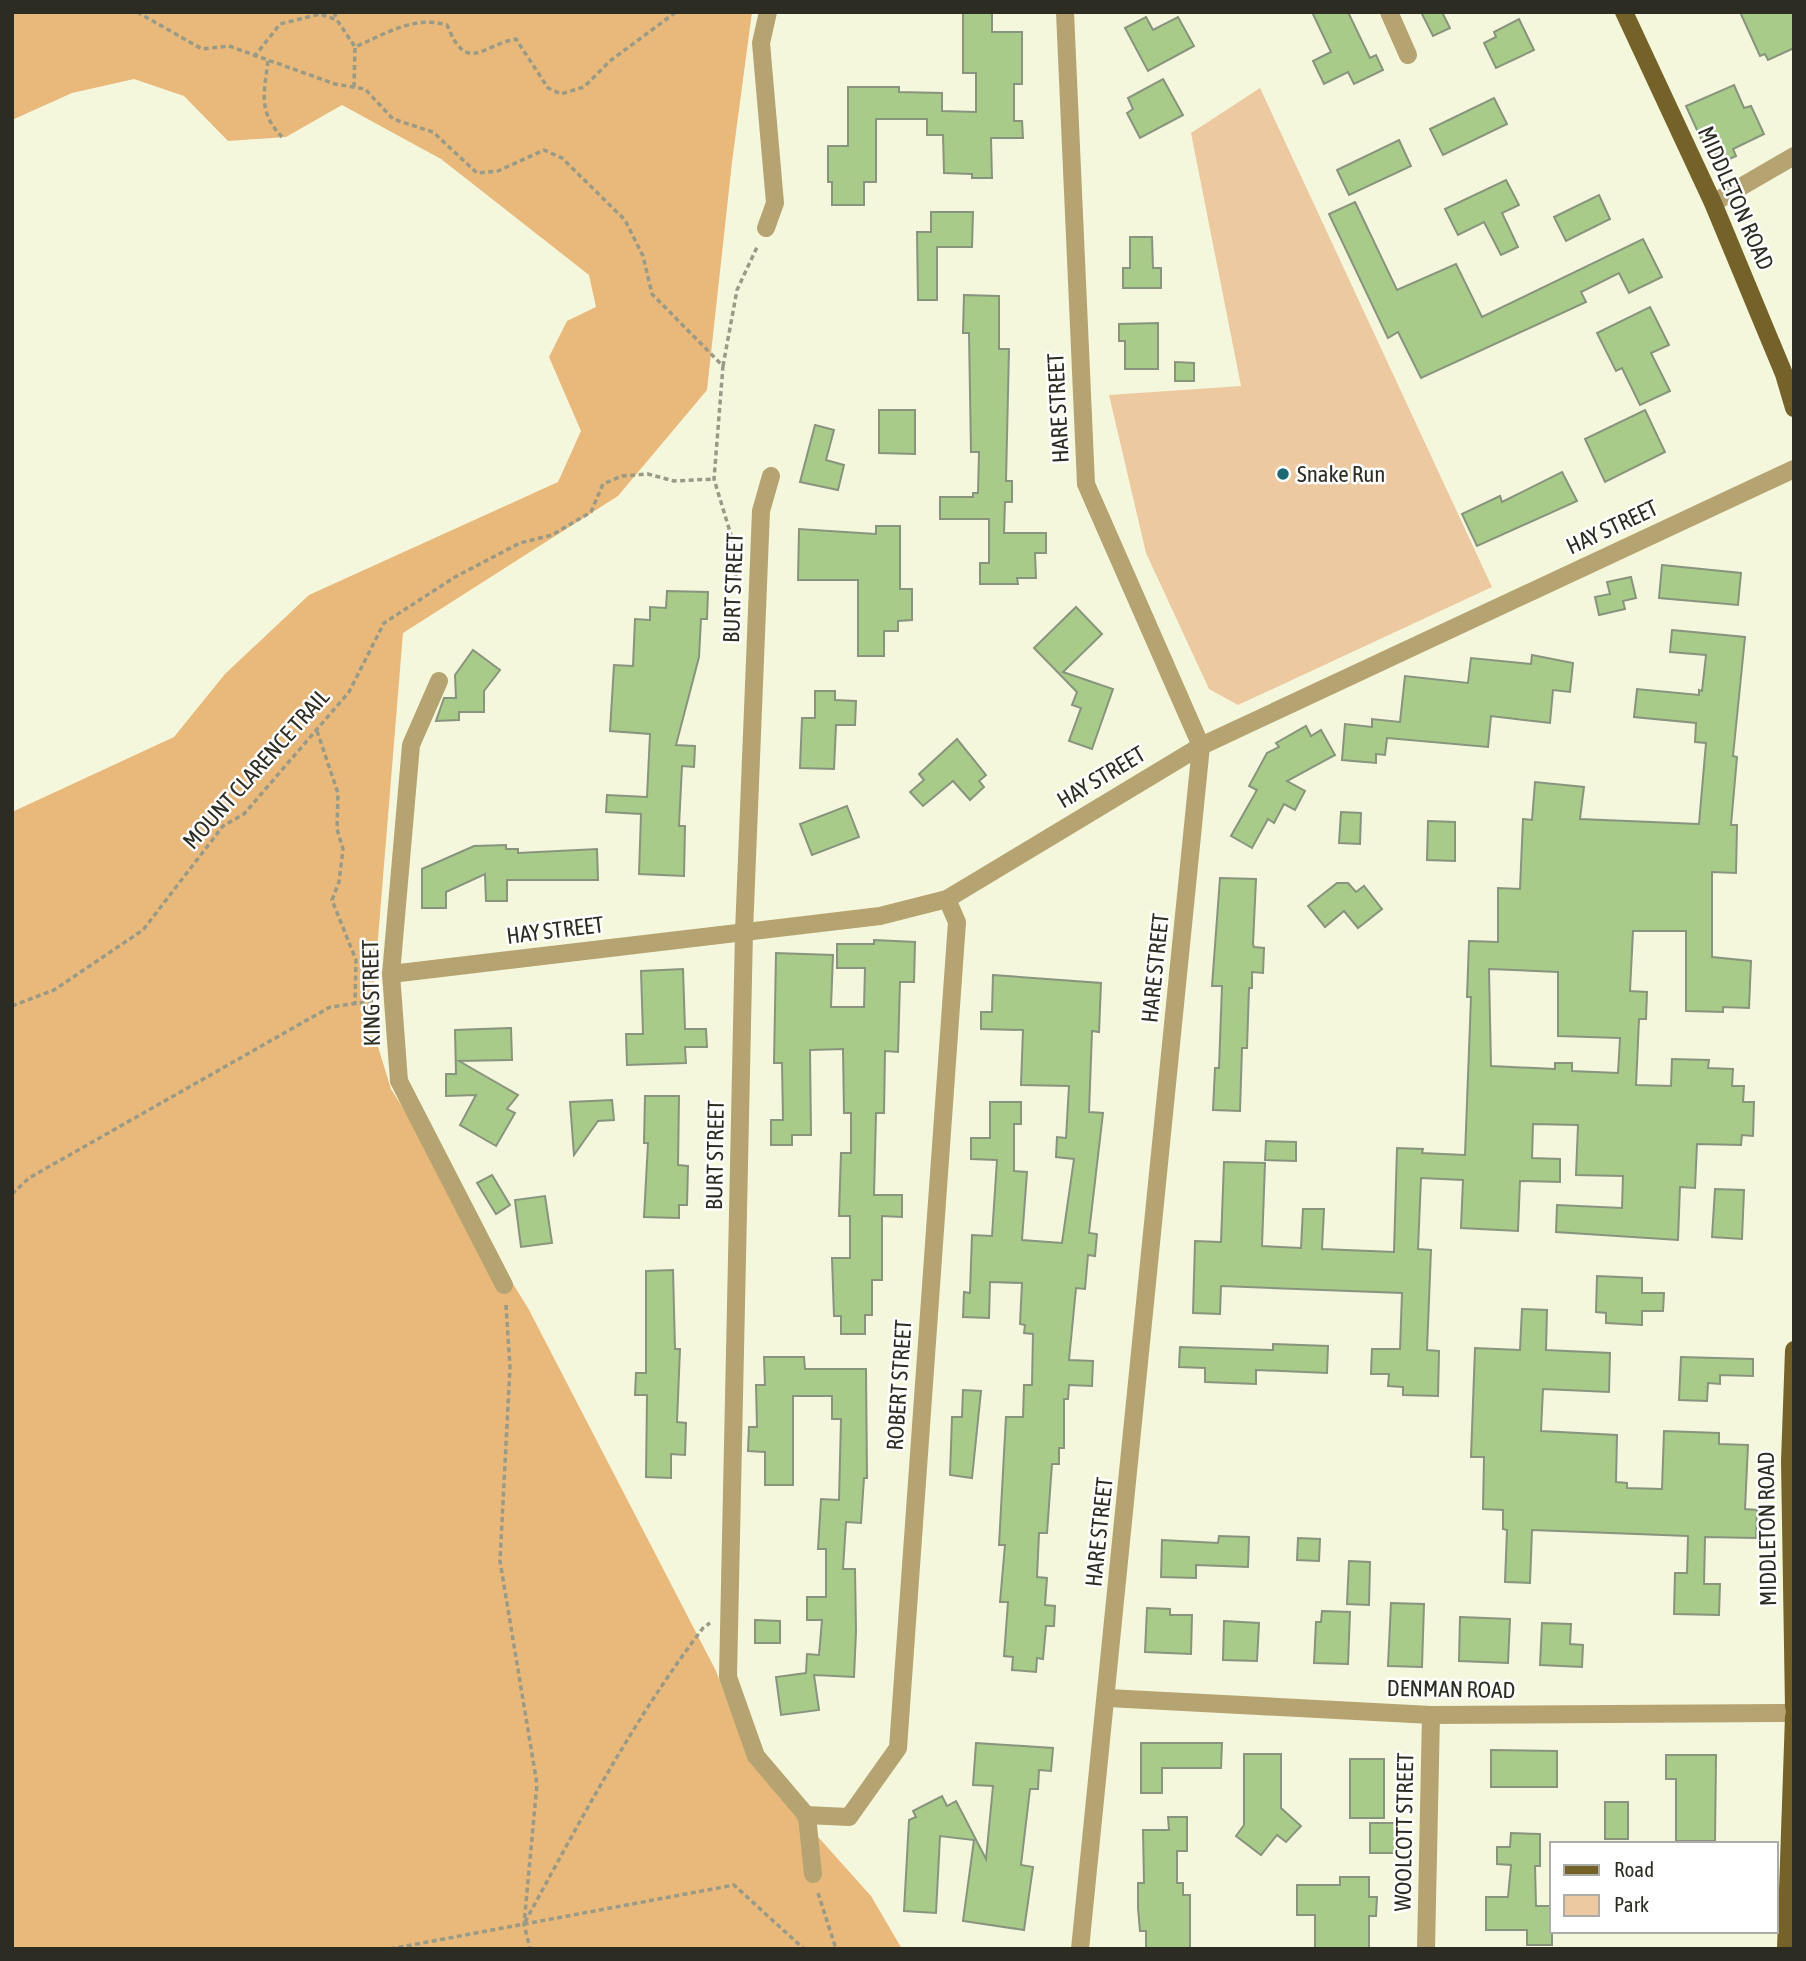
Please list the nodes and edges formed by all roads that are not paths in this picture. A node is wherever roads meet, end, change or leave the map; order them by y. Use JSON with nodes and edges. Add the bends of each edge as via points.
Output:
{"nodes":[{"id":1,"x":768,"y":12,"type":"edge"},
{"id":2,"x":1065,"y":12,"type":"edge"},
{"id":3,"x":1389,"y":12,"type":"edge"},
{"id":4,"x":1624,"y":12,"type":"edge"},
{"id":5,"x":1408,"y":55,"type":"dead end"},
{"id":6,"x":1794,"y":156,"type":"edge"},
{"id":7,"x":1713,"y":203,"type":"junction"},
{"id":8,"x":766,"y":228,"type":"road end"},
{"id":9,"x":1794,"y":408,"type":"edge"},
{"id":10,"x":1794,"y":469,"type":"edge"},
{"id":11,"x":771,"y":476,"type":"dead end"},
{"id":12,"x":439,"y":681,"type":"dead end"},
{"id":13,"x":1201,"y":746,"type":"junction"},
{"id":14,"x":947,"y":899,"type":"junction"},
{"id":15,"x":744,"y":932,"type":"junction"},
{"id":16,"x":391,"y":974,"type":"junction"},
{"id":17,"x":505,"y":1285,"type":"road end"},
{"id":18,"x":1794,"y":1350,"type":"edge"},
{"id":19,"x":1792,"y":1461,"type":"edge"},
{"id":20,"x":1108,"y":1698,"type":"junction"},
{"id":21,"x":1794,"y":1707,"type":"edge"},
{"id":22,"x":1794,"y":1715,"type":"edge"},
{"id":23,"x":1431,"y":1716,"type":"junction"},
{"id":24,"x":805,"y":1815,"type":"junction"},
{"id":25,"x":813,"y":1874,"type":"road end"},
{"id":26,"x":1080,"y":1949,"type":"edge"},
{"id":27,"x":1426,"y":1949,"type":"edge"},
{"id":28,"x":1786,"y":1949,"type":"edge"}],
"edges":[{"from":1,"to":8,"type":"street","via":[[761,43],[775,203]]},
{"from":2,"to":13,"type":"street","name":"HARE STREET","via":[[1087,484]]},
{"from":3,"to":5,"type":"street"},
{"from":4,"to":7,"type":"main road","name":"MIDDLETON ROAD"},
{"from":6,"to":7,"type":"street"},
{"from":7,"to":9,"type":"main road","name":"MIDDLETON ROAD"},
{"from":10,"to":13,"type":"street","name":"HAY STREET"},
{"from":11,"to":15,"type":"street","name":"BURT STREET","via":[[761,511]]},
{"from":12,"to":16,"type":"street","name":"KING STREET","via":[[411,745]]},
{"from":13,"to":14,"type":"street","name":"HAY STREET"},
{"from":13,"to":20,"type":"street","name":"HARE STREET"},
{"from":14,"to":15,"type":"street","name":"HAY STREET","via":[[880,916]]},
{"from":14,"to":24,"type":"street","name":"ROBERT STREET","via":[[957,922],[898,1748],[849,1817]]},
{"from":15,"to":16,"type":"street","name":"HAY STREET"},
{"from":15,"to":24,"type":"street","name":"BURT STREET","via":[[728,1676],[756,1756]]},
{"from":16,"to":17,"type":"street","name":"KING STREET","via":[[399,1081]]},
{"from":18,"to":19,"type":"main road","name":"MIDDLETON ROAD"},
{"from":19,"to":21,"type":"main road","name":"MIDDLETON ROAD"},
{"from":20,"to":23,"type":"street","name":"DENMAN ROAD"},
{"from":20,"to":26,"type":"street","name":"HARE STREET"},
{"from":22,"to":23,"type":"street","name":"DENMAN ROAD"},
{"from":22,"to":28,"type":"main road"},
{"from":23,"to":27,"type":"street","name":"WOOLCOTT STREET"},
{"from":24,"to":25,"type":"street"}]}
